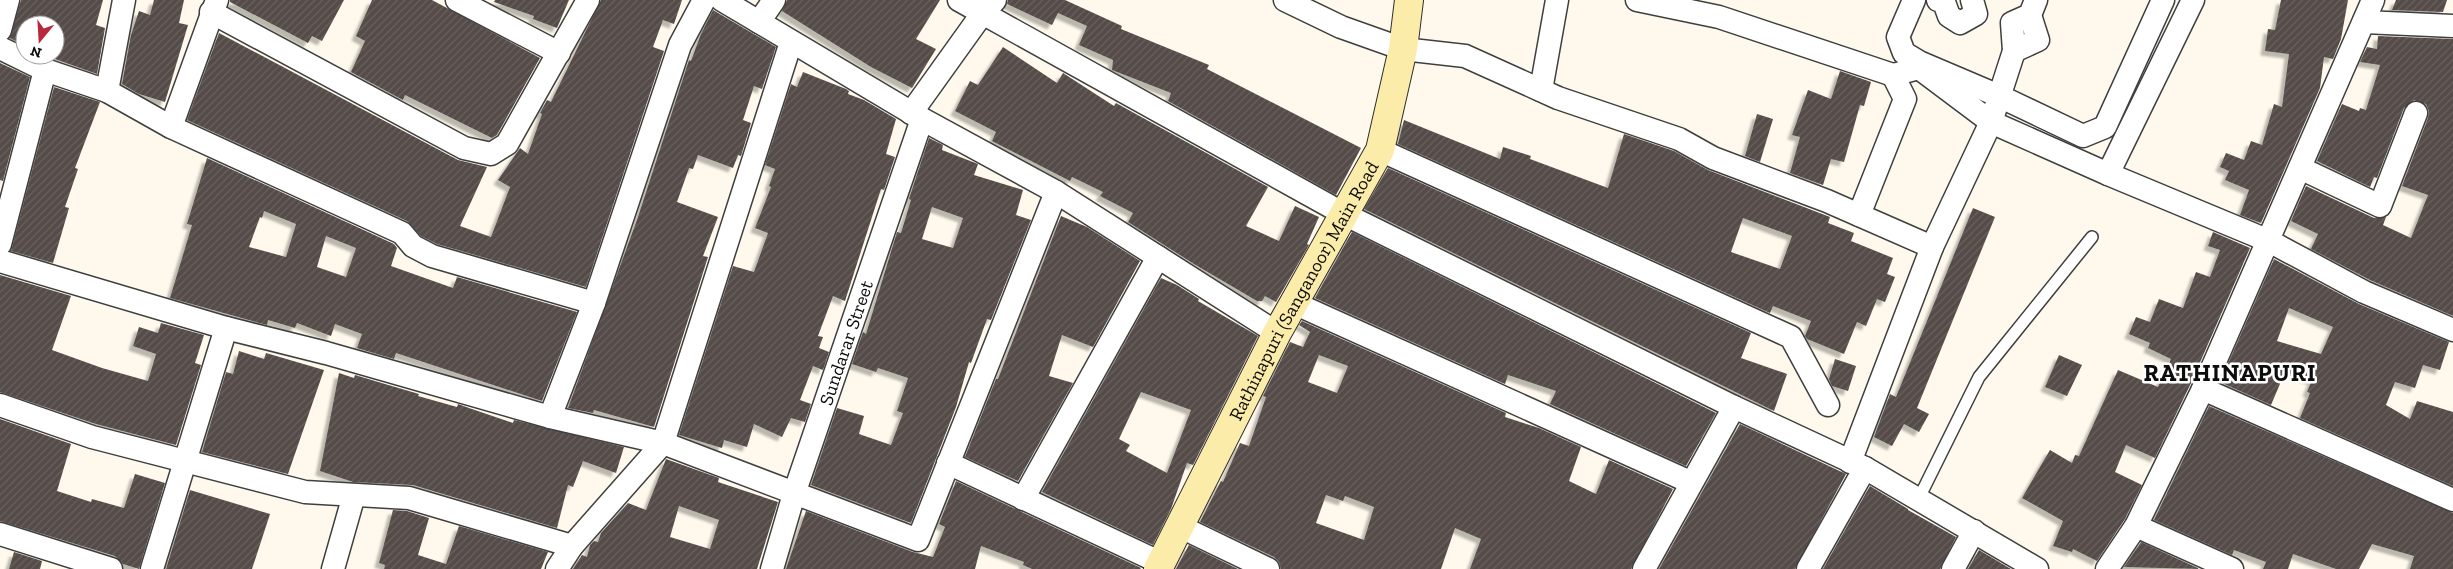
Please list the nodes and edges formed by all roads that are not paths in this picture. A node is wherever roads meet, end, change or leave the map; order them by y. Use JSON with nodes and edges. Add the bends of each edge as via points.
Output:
{"nodes":[{"id":1,"x":8,"y":0,"type":"edge"},
{"id":2,"x":124,"y":0,"type":"edge"},
{"id":3,"x":457,"y":0,"type":"edge"},
{"id":4,"x":588,"y":0,"type":"edge"},
{"id":5,"x":704,"y":0,"type":"edge"},
{"id":6,"x":722,"y":0,"type":"edge"},
{"id":7,"x":774,"y":0,"type":"edge"},
{"id":8,"x":959,"y":0,"type":"edge"},
{"id":9,"x":1285,"y":0,"type":"edge"},
{"id":10,"x":1409,"y":0,"type":"edge"},
{"id":11,"x":1557,"y":0,"type":"edge"},
{"id":12,"x":1637,"y":0,"type":"edge"},
{"id":13,"x":1914,"y":0,"type":"edge"},
{"id":14,"x":1972,"y":0,"type":"edge"},
{"id":15,"x":2163,"y":0,"type":"edge"},
{"id":16,"x":2193,"y":0,"type":"edge"},
{"id":17,"x":2373,"y":0,"type":"edge"},
{"id":18,"x":1943,"y":1,"type":"edge"},
{"id":19,"x":214,"y":6,"type":"edge"},
{"id":20,"x":989,"y":7,"type":"edge"},
{"id":21,"x":2033,"y":7,"type":"edge"},
{"id":22,"x":759,"y":22,"type":"junction"},
{"id":23,"x":2364,"y":22,"type":"junction"},
{"id":24,"x":2453,"y":26,"type":"edge"},
{"id":25,"x":0,"y":30,"type":"edge"},
{"id":26,"x":791,"y":42,"type":"junction"},
{"id":27,"x":0,"y":48,"type":"edge"},
{"id":28,"x":1403,"y":49,"type":"junction"},
{"id":29,"x":559,"y":53,"type":"junction"},
{"id":30,"x":45,"y":70,"type":"junction"},
{"id":31,"x":1893,"y":75,"type":"junction"},
{"id":32,"x":1541,"y":90,"type":"junction"},
{"id":33,"x":107,"y":91,"type":"junction"},
{"id":34,"x":1999,"y":96,"type":"junction"},
{"id":35,"x":2416,"y":113,"type":"dead end"},
{"id":36,"x":916,"y":116,"type":"junction"},
{"id":37,"x":1991,"y":122,"type":"junction"},
{"id":38,"x":171,"y":127,"type":"junction"},
{"id":39,"x":1380,"y":150,"type":"junction"},
{"id":40,"x":2300,"y":168,"type":"junction"},
{"id":41,"x":2108,"y":174,"type":"junction"},
{"id":42,"x":1056,"y":192,"type":"junction"},
{"id":43,"x":1344,"y":214,"type":"junction"},
{"id":44,"x":1859,"y":215,"type":"junction"},
{"id":45,"x":2092,"y":237,"type":"dead end"},
{"id":46,"x":2269,"y":241,"type":"junction"},
{"id":47,"x":0,"y":244,"type":"edge"},
{"id":48,"x":1932,"y":248,"type":"junction"},
{"id":49,"x":1158,"y":257,"type":"junction"},
{"id":50,"x":0,"y":261,"type":"edge"},
{"id":51,"x":594,"y":303,"type":"junction"},
{"id":52,"x":1294,"y":303,"type":"junction"},
{"id":53,"x":226,"y":328,"type":"junction"},
{"id":54,"x":2453,"y":330,"type":"edge"},
{"id":55,"x":1277,"y":333,"type":"junction"},
{"id":56,"x":2204,"y":389,"type":"junction"},
{"id":57,"x":0,"y":405,"type":"edge"},
{"id":58,"x":1828,"y":405,"type":"dead end"},
{"id":59,"x":1734,"y":407,"type":"junction"},
{"id":60,"x":550,"y":417,"type":"junction"},
{"id":61,"x":663,"y":443,"type":"junction"},
{"id":62,"x":186,"y":460,"type":"junction"},
{"id":63,"x":948,"y":463,"type":"junction"},
{"id":64,"x":1858,"y":465,"type":"junction"},
{"id":65,"x":1690,"y":482,"type":"junction"},
{"id":66,"x":794,"y":494,"type":"junction"},
{"id":67,"x":354,"y":495,"type":"junction"},
{"id":68,"x":1023,"y":500,"type":"junction"},
{"id":69,"x":1918,"y":500,"type":"junction"},
{"id":70,"x":2453,"y":500,"type":"edge"},
{"id":71,"x":2136,"y":526,"type":"junction"},
{"id":72,"x":1181,"y":527,"type":"junction"},
{"id":73,"x":1974,"y":531,"type":"junction"},
{"id":74,"x":0,"y":534,"type":"edge"},
{"id":75,"x":572,"y":546,"type":"junction"},
{"id":76,"x":1160,"y":566,"type":"edge"},
{"id":77,"x":111,"y":569,"type":"edge"},
{"id":78,"x":152,"y":569,"type":"edge"},
{"id":79,"x":334,"y":569,"type":"edge"},
{"id":80,"x":557,"y":569,"type":"edge"},
{"id":81,"x":772,"y":569,"type":"edge"},
{"id":82,"x":1268,"y":569,"type":"edge"},
{"id":83,"x":1644,"y":569,"type":"edge"},
{"id":84,"x":1808,"y":569,"type":"edge"},
{"id":85,"x":1953,"y":569,"type":"edge"},
{"id":86,"x":2037,"y":569,"type":"edge"},
{"id":87,"x":2107,"y":569,"type":"edge"},
{"id":88,"x":2232,"y":569,"type":"edge"}],
"edges":[{"from":1,"to":25,"type":"street"},
{"from":2,"to":33,"type":"street"},
{"from":3,"to":29,"type":"street"},
{"from":4,"to":29,"type":"street"},
{"from":5,"to":51,"type":"street","via":[[680,45]]},
{"from":6,"to":22,"type":"street"},
{"from":7,"to":22,"type":"street"},
{"from":8,"to":20,"type":"street"},
{"from":9,"to":28,"type":"street","via":[[1341,27]]},
{"from":10,"to":28,"type":"street","name":"Rathinapuri (Sanganoor) Main Road"},
{"from":11,"to":32,"type":"street"},
{"from":12,"to":31,"type":"street","via":[[1719,17]]},
{"from":13,"to":34,"type":"street","via":[[1898,37],[1904,53]]},
{"from":14,"to":18,"type":"street","via":[[1976,14],[1960,22],[1949,16]]},
{"from":15,"to":34,"type":"street","via":[[2105,128],[2083,136]]},
{"from":16,"to":41,"type":"street"},
{"from":17,"to":23,"type":"street"},
{"from":19,"to":29,"type":"street","via":[[464,148],[491,154],[507,144]]},
{"from":19,"to":38,"type":"street"},
{"from":20,"to":36,"type":"street","name":"Sundarar Street"},
{"from":20,"to":43,"type":"street"},
{"from":21,"to":34,"type":"street","via":[[2012,23],[2014,51]]},
{"from":22,"to":26,"type":"street"},
{"from":23,"to":24,"type":"street"},
{"from":23,"to":40,"type":"street"},
{"from":26,"to":36,"type":"street"},
{"from":26,"to":61,"type":"street"},
{"from":27,"to":30,"type":"street"},
{"from":28,"to":32,"type":"street","via":[[1465,56]]},
{"from":28,"to":39,"type":"street","name":"Rathinapuri (Sanganoor) Main Road"},
{"from":30,"to":33,"type":"street"},
{"from":30,"to":47,"type":"street"},
{"from":31,"to":37,"type":"street","via":[[1919,68]]},
{"from":31,"to":44,"type":"street","via":[[1905,99]]},
{"from":32,"to":44,"type":"street","via":[[1679,139],[1713,158]]},
{"from":33,"to":38,"type":"street"},
{"from":34,"to":37,"type":"street"},
{"from":35,"to":40,"type":"street","via":[[2380,206]]},
{"from":36,"to":42,"type":"street"},
{"from":36,"to":66,"type":"street","name":"Sundarar Street"},
{"from":37,"to":41,"type":"street"},
{"from":37,"to":48,"type":"street"},
{"from":38,"to":51,"type":"street","via":[[402,233],[413,246],[432,256]]},
{"from":39,"to":43,"type":"street","name":"Rathinapuri (Sanganoor) Main Road"},
{"from":39,"to":58,"type":"street","via":[[1791,337]]},
{"from":40,"to":46,"type":"street"},
{"from":41,"to":46,"type":"street"},
{"from":42,"to":49,"type":"street"},
{"from":42,"to":63,"type":"street"},
{"from":43,"to":52,"type":"street","name":"Rathinapuri (Sanganoor) Main Road"},
{"from":43,"to":59,"type":"street"},
{"from":44,"to":48,"type":"street"},
{"from":45,"to":69,"type":"lane","via":[[1979,377]]},
{"from":46,"to":54,"type":"street","via":[[2364,292]]},
{"from":46,"to":56,"type":"street"},
{"from":48,"to":64,"type":"street"},
{"from":49,"to":55,"type":"street"},
{"from":49,"to":68,"type":"street"},
{"from":50,"to":53,"type":"street"},
{"from":51,"to":60,"type":"street"},
{"from":52,"to":55,"type":"street","name":"Rathinapuri (Sanganoor) Main Road"},
{"from":52,"to":65,"type":"street"},
{"from":53,"to":60,"type":"street"},
{"from":53,"to":62,"type":"street"},
{"from":55,"to":72,"type":"street","name":"Rathinapuri (Sanganoor) Main Road"},
{"from":56,"to":70,"type":"street"},
{"from":56,"to":71,"type":"street"},
{"from":57,"to":62,"type":"street","via":[[92,437]]},
{"from":59,"to":64,"type":"street"},
{"from":59,"to":65,"type":"street"},
{"from":60,"to":61,"type":"street"},
{"from":61,"to":66,"type":"street"},
{"from":61,"to":75,"type":"street"},
{"from":62,"to":67,"type":"street","via":[[305,492]]},
{"from":62,"to":78,"type":"street"},
{"from":63,"to":66,"type":"street","via":[[918,540]]},
{"from":63,"to":68,"type":"street"},
{"from":64,"to":69,"type":"street"},
{"from":64,"to":84,"type":"street"},
{"from":65,"to":83,"type":"street"},
{"from":66,"to":81,"type":"street","name":"Sundarar Street"},
{"from":67,"to":75,"type":"street","via":[[409,498]]},
{"from":67,"to":79,"type":"street"},
{"from":68,"to":76,"type":"street"},
{"from":69,"to":73,"type":"street"},
{"from":71,"to":87,"type":"street"},
{"from":71,"to":88,"type":"street"},
{"from":72,"to":76,"type":"street","name":"Rathinapuri (Sanganoor) Main Road"},
{"from":72,"to":82,"type":"street"},
{"from":73,"to":85,"type":"street"},
{"from":73,"to":86,"type":"street"},
{"from":74,"to":77,"type":"street"},
{"from":75,"to":80,"type":"street"}]}
